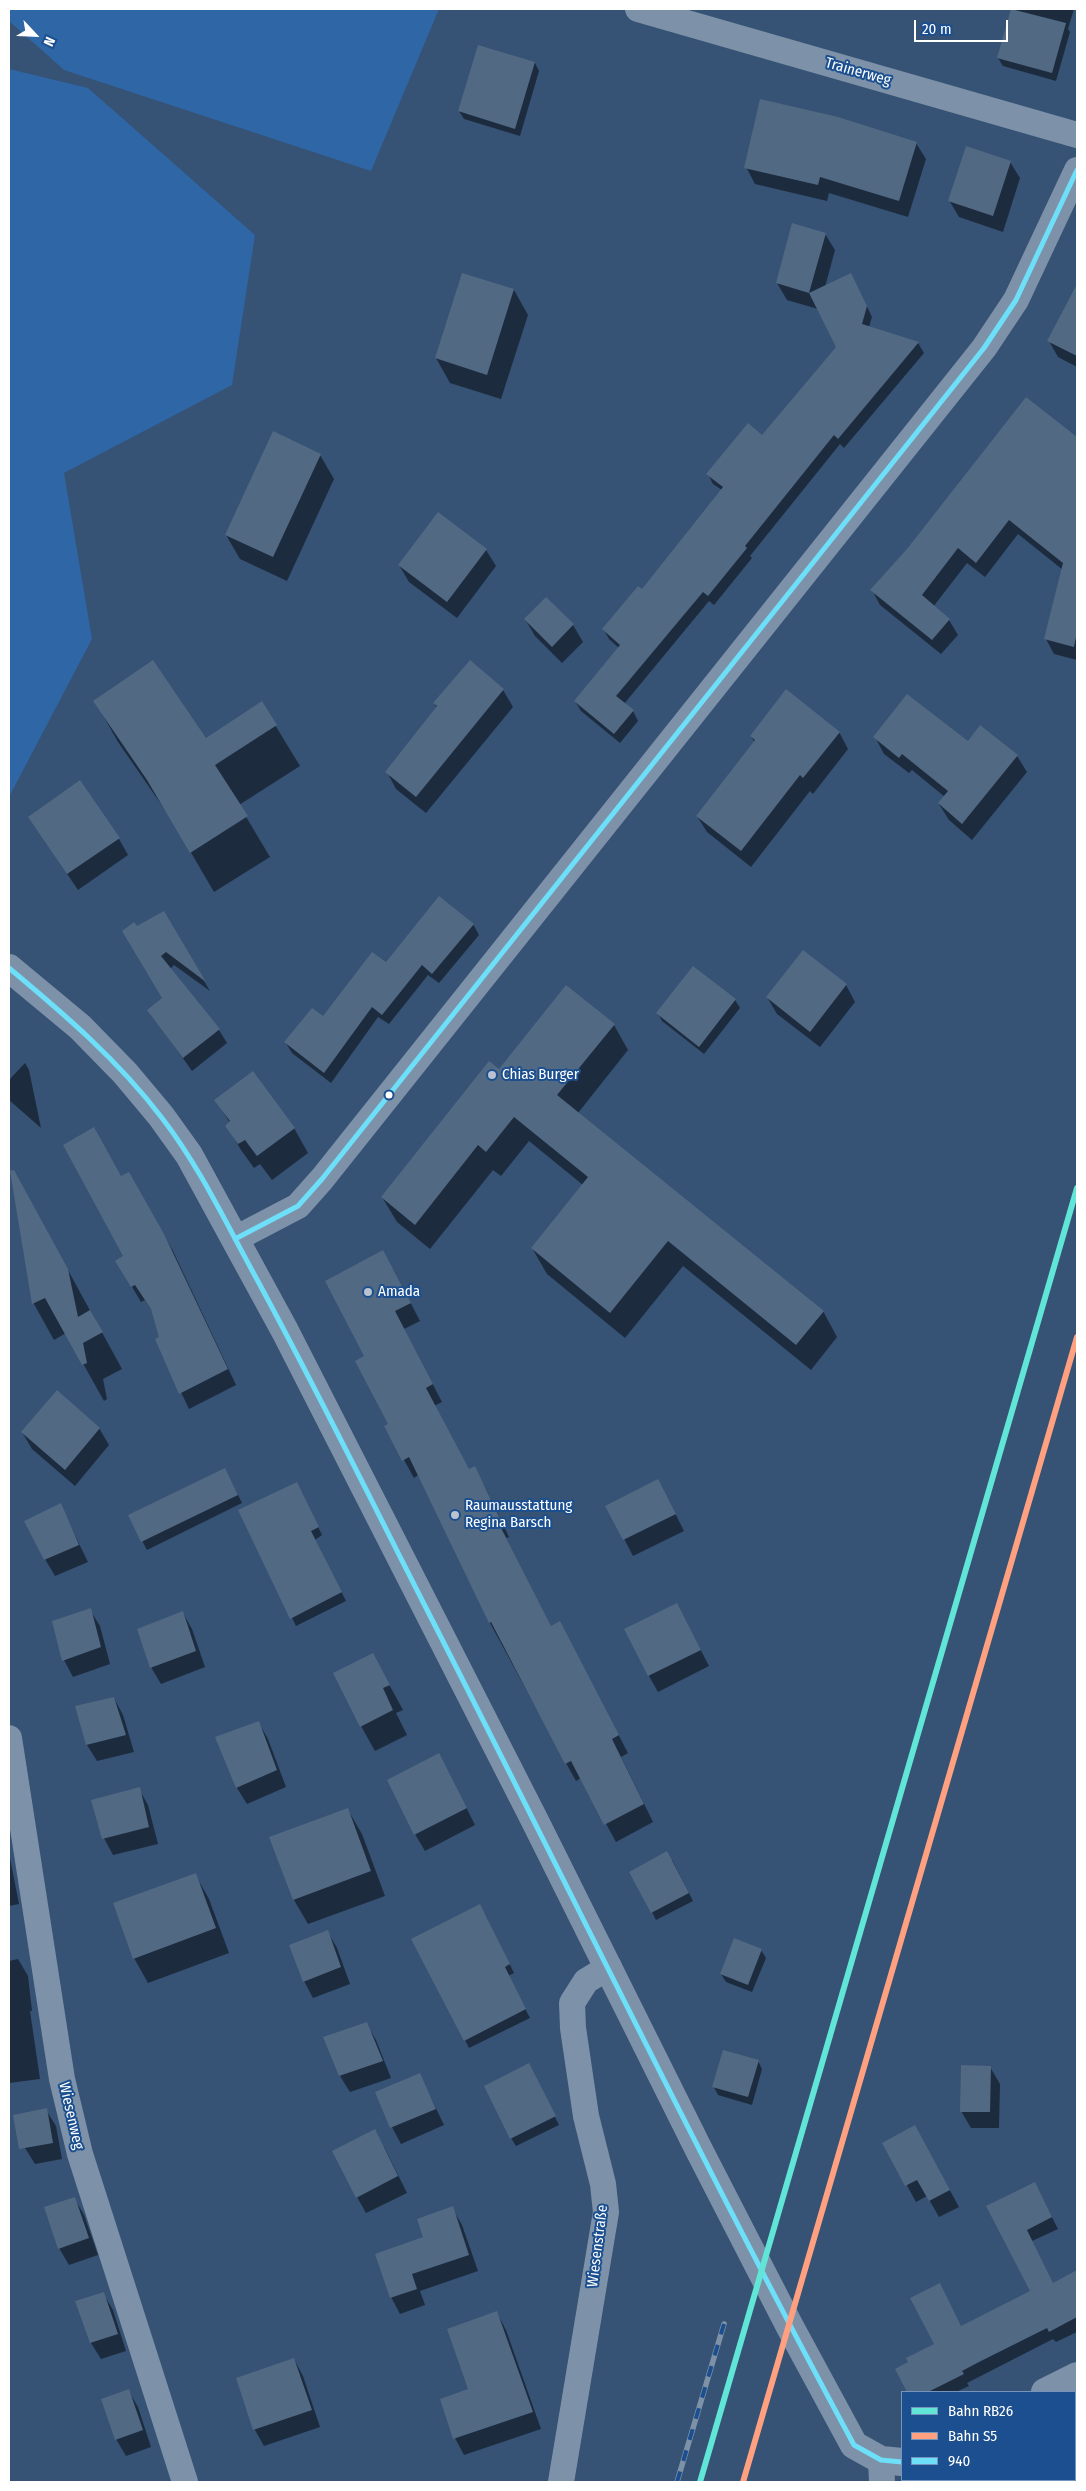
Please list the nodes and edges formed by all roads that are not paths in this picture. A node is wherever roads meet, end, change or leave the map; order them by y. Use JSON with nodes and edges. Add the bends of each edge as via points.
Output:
{"nodes":[{"id":1,"x":638,"y":9,"type":"edge"},
{"id":2,"x":1077,"y":135,"type":"edge"},
{"id":3,"x":1077,"y":170,"type":"edge"},
{"id":4,"x":9,"y":968,"type":"edge"},
{"id":5,"x":235,"y":1239,"type":"junction"},
{"id":6,"x":9,"y":1738,"type":"edge"},
{"id":7,"x":609,"y":1967,"type":"junction"},
{"id":8,"x":1077,"y":2376,"type":"edge"},
{"id":9,"x":1047,"y":2391,"type":"edge"},
{"id":10,"x":888,"y":2468,"type":"edge"},
{"id":11,"x":185,"y":2482,"type":"edge"},
{"id":12,"x":561,"y":2482,"type":"edge"}],
"edges":[{"from":1,"to":2,"type":"street","name":"Trainerweg"},
{"from":3,"to":5,"type":"street","via":[[1016,300],[984,348],[322,1180],[298,1206]]},
{"from":4,"to":5,"type":"street","via":[[80,1027],[125,1073],[189,1155]]},
{"from":5,"to":7,"type":"street"},
{"from":6,"to":11,"type":"street","name":"Wiesenweg","via":[[64,2088],[80,2154]]},
{"from":7,"to":10,"type":"street","via":[[699,2150],[854,2445]]},
{"from":7,"to":12,"type":"street","name":"Wiesenstraße","via":[[586,1981],[572,2003],[586,2116],[603,2184],[606,2212]]},
{"from":8,"to":9,"type":"street"}]}
